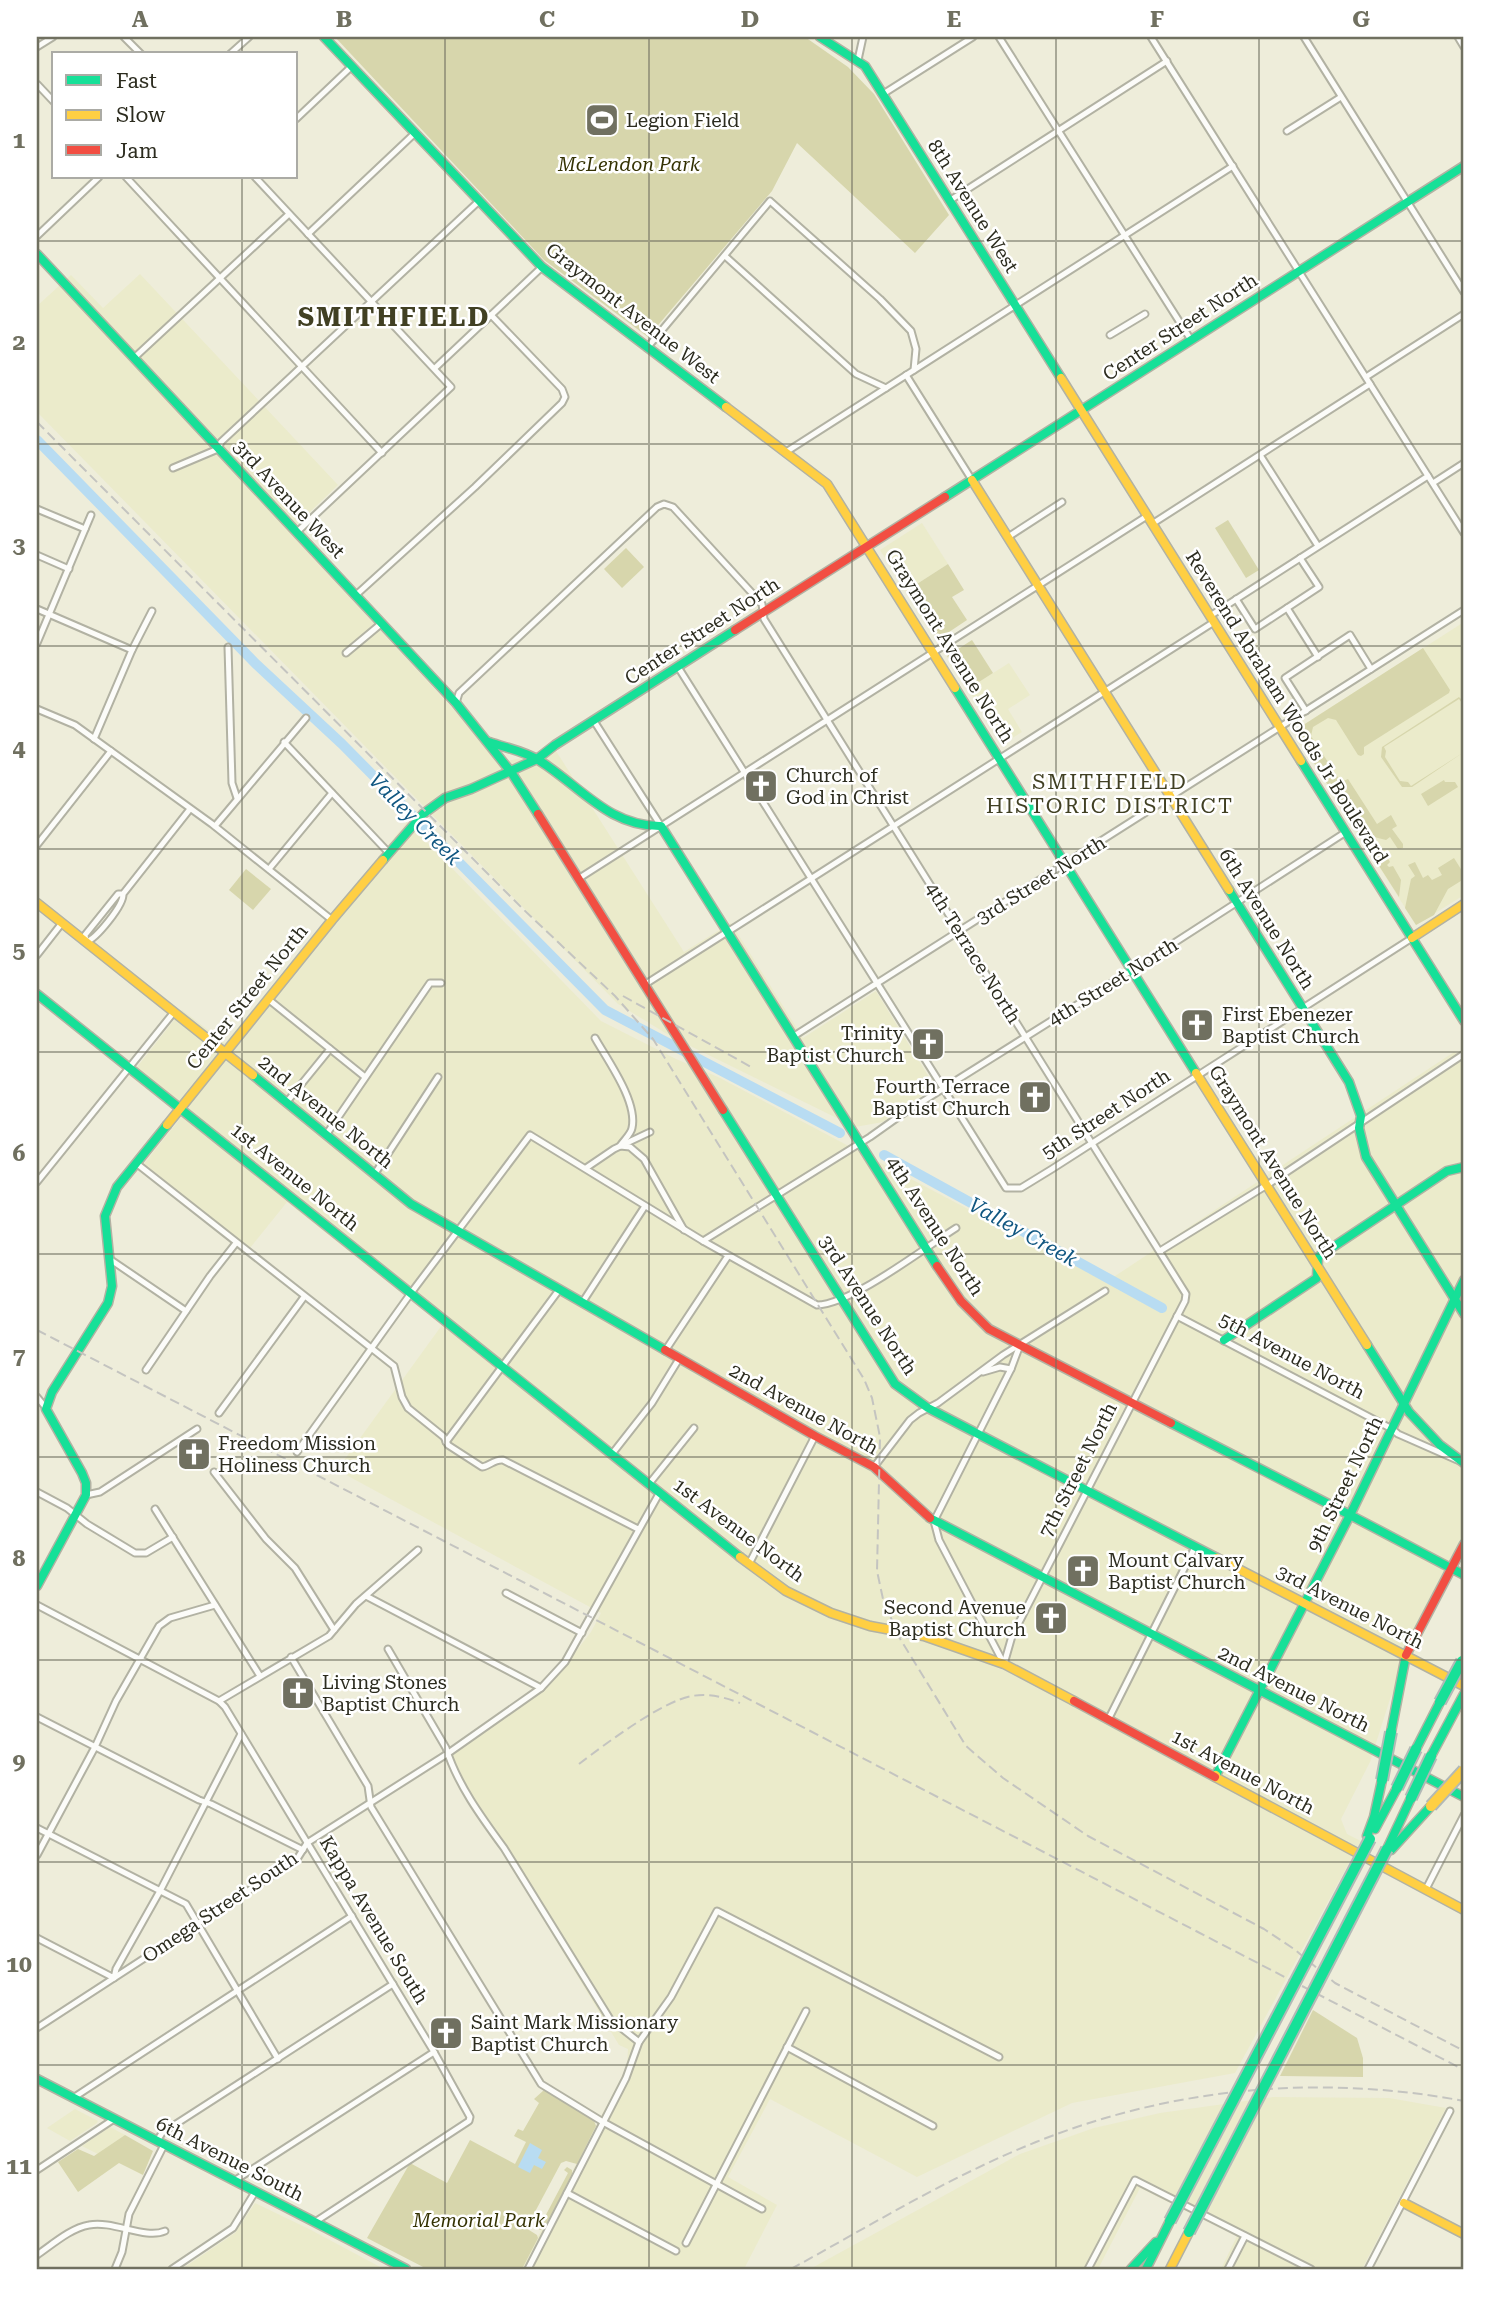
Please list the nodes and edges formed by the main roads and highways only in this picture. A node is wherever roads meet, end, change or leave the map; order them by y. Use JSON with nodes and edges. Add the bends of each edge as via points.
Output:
{"nodes":[{"id":1,"x":324,"y":37,"type":"edge"},
{"id":2,"x":820,"y":37,"type":"edge"},
{"id":3,"x":1464,"y":166,"type":"edge"},
{"id":4,"x":37,"y":254,"type":"edge"},
{"id":5,"x":1081,"y":411,"type":"junction"},
{"id":6,"x":972,"y":480,"type":"junction"},
{"id":7,"x":867,"y":547,"type":"junction"},
{"id":8,"x":489,"y":742,"type":"junction"},
{"id":9,"x":537,"y":759,"type":"junction"},
{"id":10,"x":511,"y":772,"type":"junction"},
{"id":11,"x":37,"y":903,"type":"edge"},
{"id":12,"x":1464,"y":904,"type":"edge"},
{"id":13,"x":1412,"y":938,"type":"junction"},
{"id":14,"x":37,"y":994,"type":"edge"},
{"id":15,"x":1464,"y":1021,"type":"edge"},
{"id":16,"x":225,"y":1052,"type":"junction"},
{"id":17,"x":180,"y":1107,"type":"junction"},
{"id":18,"x":1464,"y":1167,"type":"edge"},
{"id":19,"x":1396,"y":1205,"type":"junction"},
{"id":20,"x":1317,"y":1264,"type":"junction"},
{"id":21,"x":1464,"y":1280,"type":"edge"},
{"id":22,"x":1455,"y":1300,"type":"junction"},
{"id":23,"x":1464,"y":1314,"type":"edge"},
{"id":24,"x":1224,"y":1340,"type":"road end"},
{"id":25,"x":1404,"y":1404,"type":"junction"},
{"id":26,"x":1464,"y":1463,"type":"edge"},
{"id":27,"x":1350,"y":1515,"type":"junction"},
{"id":28,"x":1464,"y":1545,"type":"edge"},
{"id":29,"x":1452,"y":1568,"type":"junction"},
{"id":30,"x":1464,"y":1575,"type":"edge"},
{"id":31,"x":37,"y":1586,"type":"edge"},
{"id":32,"x":1305,"y":1604,"type":"junction"},
{"id":33,"x":1406,"y":1655,"type":"junction"},
{"id":34,"x":1463,"y":1659,"type":"edge"},
{"id":35,"x":1464,"y":1686,"type":"edge"},
{"id":36,"x":1259,"y":1691,"type":"junction"},
{"id":37,"x":1464,"y":1694,"type":"edge"},
{"id":38,"x":1464,"y":1770,"type":"edge"},
{"id":39,"x":1214,"y":1777,"type":"junction"},
{"id":40,"x":1464,"y":1797,"type":"edge"},
{"id":41,"x":1368,"y":1838,"type":"junction"},
{"id":42,"x":1389,"y":1849,"type":"junction"},
{"id":43,"x":1464,"y":1910,"type":"edge"},
{"id":44,"x":37,"y":2079,"type":"edge"},
{"id":45,"x":1404,"y":2203,"type":"road end"},
{"id":46,"x":1165,"y":2232,"type":"junction"},
{"id":47,"x":1189,"y":2232,"type":"junction"},
{"id":48,"x":1464,"y":2234,"type":"edge"},
{"id":49,"x":407,"y":2269,"type":"edge"},
{"id":50,"x":1130,"y":2269,"type":"edge"},
{"id":51,"x":1146,"y":2269,"type":"edge"},
{"id":52,"x":1170,"y":2269,"type":"edge"},
{"id":53,"x":1179,"y":2269,"type":"edge"}],
"edges":[{"from":1,"to":7,"type":"main road","name":"Graymont Avenue West","via":[[541,267],[827,484]]},
{"from":2,"to":5,"type":"main road","name":"8th Avenue West","via":[[865,66]]},
{"from":3,"to":5,"type":"main road","name":"Center Street North"},
{"from":4,"to":8,"type":"main road","name":"3rd Avenue West"},
{"from":5,"to":6,"type":"main road","name":"Center Street North"},
{"from":5,"to":13,"type":"main road","name":"Reverend Abraham Woods Jr Boulevard"},
{"from":6,"to":7,"type":"main road","name":"Center Street North"},
{"from":6,"to":19,"type":"main road","name":"6th Avenue North","via":[[1349,1082],[1358,1103],[1366,1157]]},
{"from":7,"to":9,"type":"main road","name":"Center Street North"},
{"from":7,"to":20,"type":"main road","name":"Graymont Avenue North"},
{"from":8,"to":9,"type":"main road"},
{"from":8,"to":10,"type":"main road","name":"3rd Avenue West"},
{"from":9,"to":10,"type":"main road","name":"Center Street North"},
{"from":9,"to":27,"type":"main road","name":"4th Avenue North","via":[[618,818],[642,827],[661,826],[925,1248],[972,1315],[989,1329]]},
{"from":10,"to":16,"type":"main road","name":"Center Street North","via":[[445,799],[423,814]]},
{"from":10,"to":32,"type":"main road","name":"3rd Avenue North","via":[[895,1384],[928,1408]]},
{"from":11,"to":16,"type":"main road","name":"2nd Avenue North"},
{"from":12,"to":13,"type":"main road","name":"5th Street North"},
{"from":13,"to":15,"type":"main road","name":"Reverend Abraham Woods Jr Boulevard"},
{"from":14,"to":17,"type":"main road","name":"1st Avenue North"},
{"from":16,"to":17,"type":"main road","name":"Center Street North"},
{"from":16,"to":36,"type":"main road","name":"2nd Avenue North","via":[[411,1204],[456,1232],[874,1467],[934,1521]]},
{"from":17,"to":31,"type":"main road","name":"Center Street North","via":[[117,1187],[105,1216],[112,1286],[108,1303],[46,1409],[85,1478],[86,1495]]},
{"from":17,"to":39,"type":"main road","name":"1st Avenue North","via":[[786,1591],[831,1613],[924,1636],[1004,1664]]},
{"from":18,"to":19,"type":"main road","via":[[1447,1171]]},
{"from":19,"to":20,"type":"main road","via":[[1318,1257]]},
{"from":19,"to":22,"type":"main road","name":"6th Avenue North"},
{"from":20,"to":24,"type":"main road","via":[[1317,1278]]},
{"from":20,"to":25,"type":"main road","name":"Graymont Avenue North"},
{"from":21,"to":22,"type":"main road","name":"9th Street North"},
{"from":22,"to":23,"type":"main road","name":"6th Avenue North"},
{"from":22,"to":25,"type":"main road","name":"9th Street North"},
{"from":25,"to":26,"type":"main road","name":"Graymont Avenue North","via":[[1440,1445]]},
{"from":25,"to":27,"type":"main road","name":"9th Street North"},
{"from":27,"to":29,"type":"main road","name":"4th Avenue North"},
{"from":27,"to":32,"type":"main road","name":"9th Street North"},
{"from":28,"to":29,"type":"main road"},
{"from":29,"to":30,"type":"main road","name":"4th Avenue North"},
{"from":29,"to":33,"type":"main road"},
{"from":32,"to":33,"type":"main road","name":"3rd Avenue North"},
{"from":32,"to":36,"type":"main road","name":"9th Street North"},
{"from":33,"to":35,"type":"main road","name":"3rd Avenue North"},
{"from":33,"to":41,"type":"main road","bridge":true},
{"from":34,"to":41,"type":"main road","bridge":true},
{"from":36,"to":39,"type":"main road","name":"9th Street North"},
{"from":36,"to":40,"type":"main road","name":"2nd Avenue North"},
{"from":37,"to":42,"type":"main road","bridge":true},
{"from":38,"to":42,"type":"main road","bridge":true},
{"from":39,"to":43,"type":"main road","name":"1st Avenue North"},
{"from":41,"to":46,"type":"main road","bridge":true},
{"from":42,"to":47,"type":"main road","bridge":true},
{"from":44,"to":49,"type":"main road","name":"6th Avenue South"},
{"from":45,"to":48,"type":"main road"},
{"from":46,"to":50,"type":"main road"},
{"from":46,"to":51,"type":"main road"},
{"from":47,"to":52,"type":"main road"},
{"from":47,"to":53,"type":"main road"}]}
